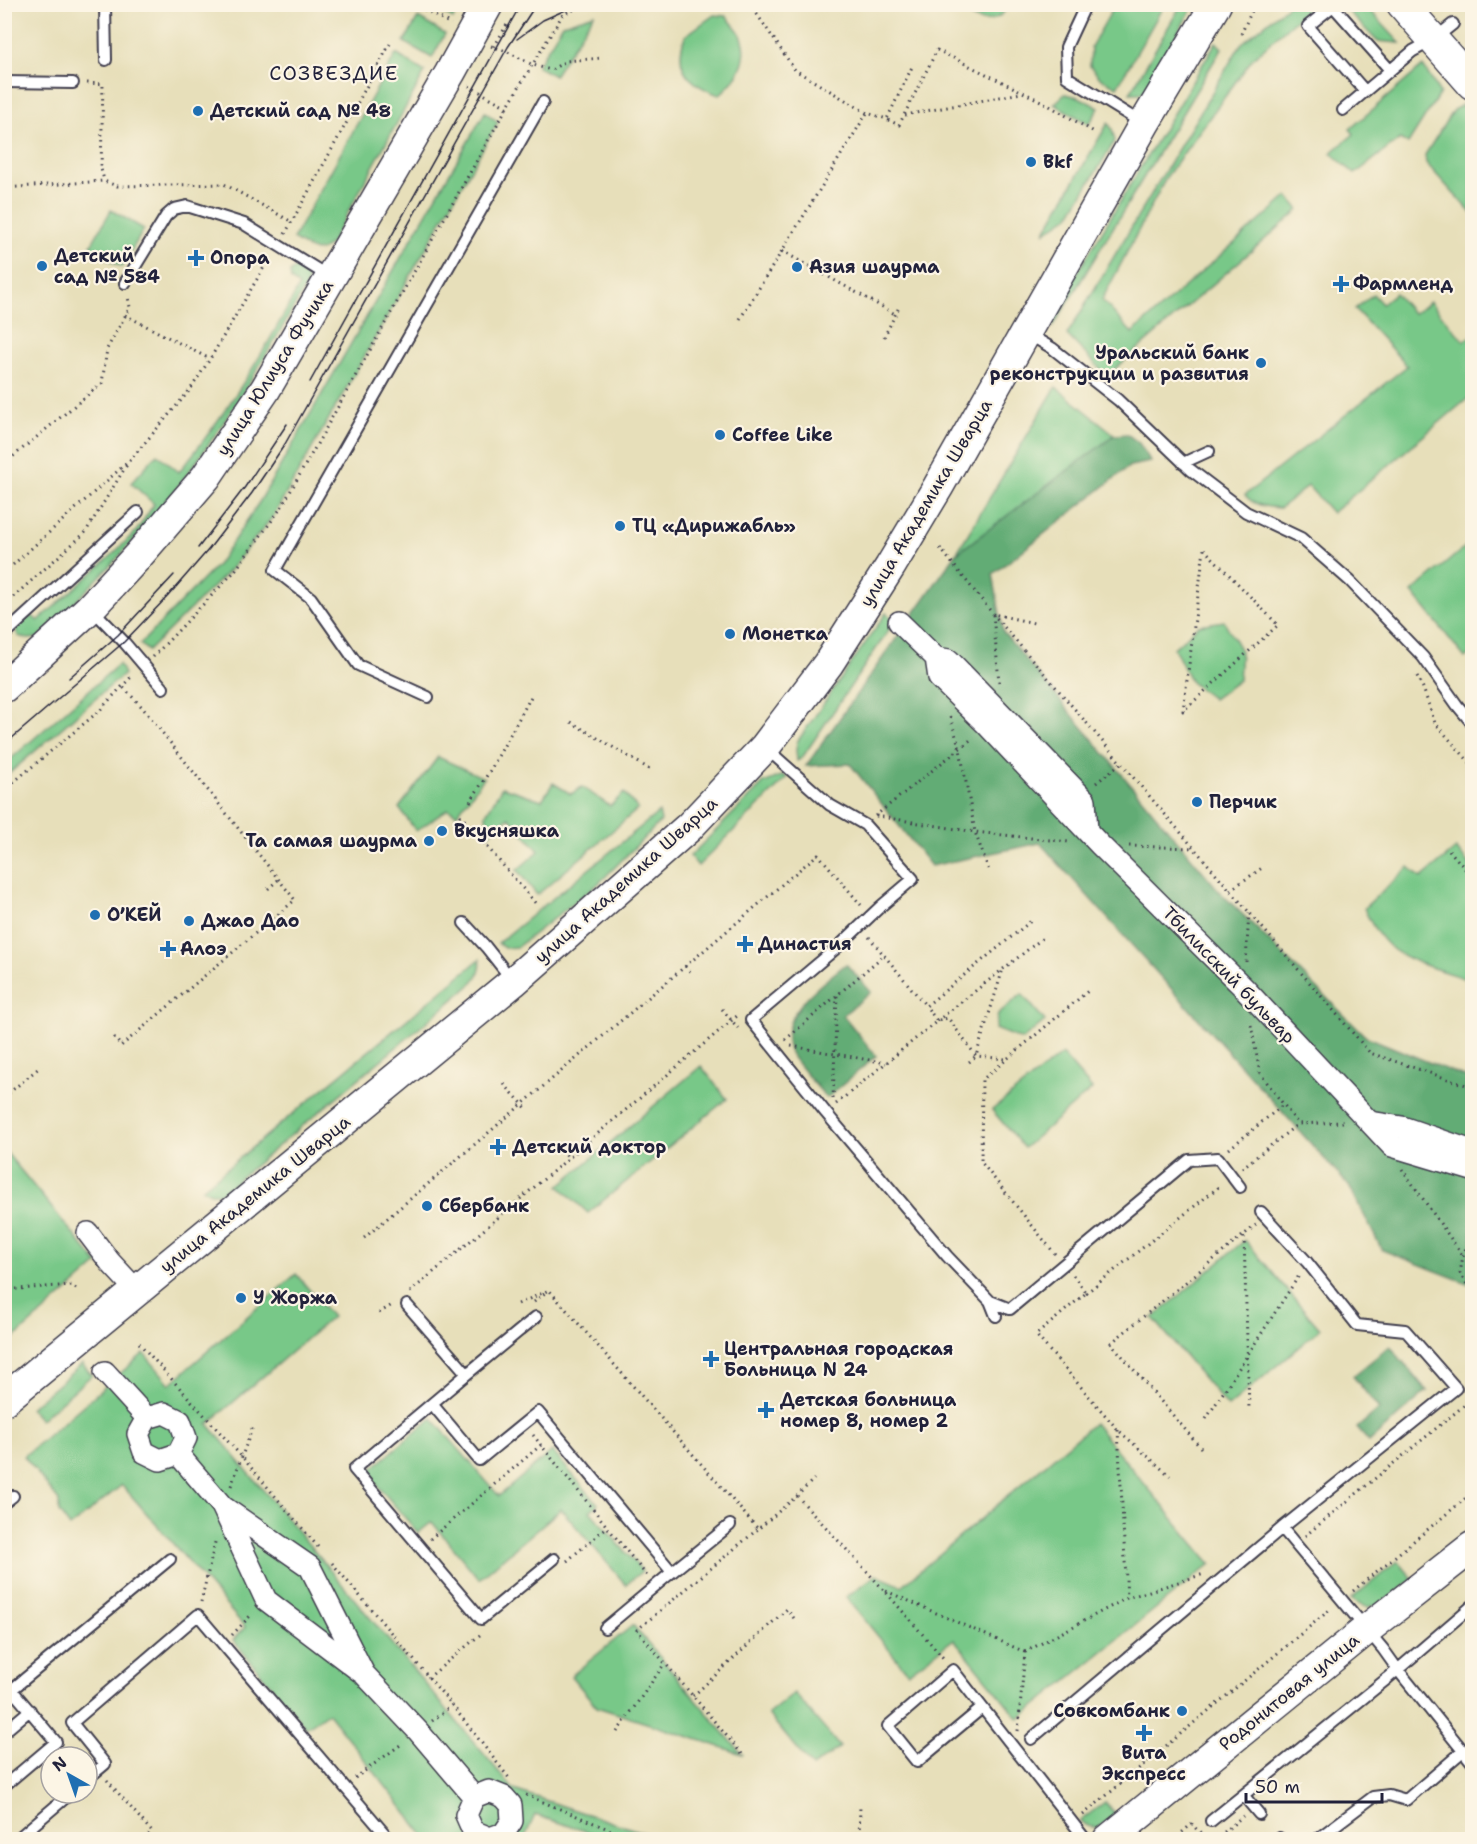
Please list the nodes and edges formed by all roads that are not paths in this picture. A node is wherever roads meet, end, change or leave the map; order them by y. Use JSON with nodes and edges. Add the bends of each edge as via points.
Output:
{"nodes":[{"id":1,"x":105,"y":4,"type":"edge"},
{"id":2,"x":1086,"y":4,"type":"edge"},
{"id":3,"x":1216,"y":4,"type":"edge"},
{"id":4,"x":1402,"y":4,"type":"edge"},
{"id":5,"x":498,"y":13,"type":"edge"},
{"id":6,"x":1443,"y":32,"type":"junction"},
{"id":7,"x":106,"y":60,"type":"dead end"},
{"id":8,"x":1390,"y":70,"type":"junction"},
{"id":9,"x":4,"y":82,"type":"edge"},
{"id":10,"x":73,"y":83,"type":"road end"},
{"id":11,"x":1473,"y":84,"type":"edge"},
{"id":12,"x":1365,"y":91,"type":"junction"},
{"id":13,"x":543,"y":102,"type":"dead end"},
{"id":14,"x":1343,"y":110,"type":"dead end"},
{"id":15,"x":1144,"y":124,"type":"junction"},
{"id":16,"x":331,"y":278,"type":"junction"},
{"id":17,"x":125,"y":283,"type":"dead end"},
{"id":18,"x":1025,"y":332,"type":"junction"},
{"id":19,"x":1209,"y":451,"type":"dead end"},
{"id":20,"x":1184,"y":463,"type":"junction"},
{"id":21,"x":138,"y":512,"type":"dead end"},
{"id":22,"x":90,"y":608,"type":"junction"},
{"id":23,"x":899,"y":622,"type":"dead end"},
{"id":24,"x":4,"y":635,"type":"edge"},
{"id":25,"x":4,"y":687,"type":"edge"},
{"id":26,"x":164,"y":688,"type":"dead end"},
{"id":27,"x":428,"y":697,"type":"dead end"},
{"id":28,"x":994,"y":720,"type":"junction"},
{"id":29,"x":1473,"y":723,"type":"edge"},
{"id":30,"x":765,"y":747,"type":"junction"},
{"id":31,"x":1094,"y":838,"type":"junction"},
{"id":32,"x":464,"y":923,"type":"dead end"},
{"id":33,"x":513,"y":982,"type":"junction"},
{"id":34,"x":1370,"y":1122,"type":"junction"},
{"id":35,"x":1473,"y":1151,"type":"edge"},
{"id":36,"x":1473,"y":1170,"type":"edge"},
{"id":37,"x":1240,"y":1187,"type":"dead end"},
{"id":38,"x":1264,"y":1215,"type":"road end"},
{"id":39,"x":88,"y":1233,"type":"dead end"},
{"id":40,"x":137,"y":1292,"type":"junction"},
{"id":41,"x":404,"y":1300,"type":"road end"},
{"id":42,"x":990,"y":1301,"type":"junction"},
{"id":43,"x":996,"y":1316,"type":"dead end"},
{"id":44,"x":536,"y":1317,"type":"dead end"},
{"id":45,"x":105,"y":1372,"type":"dead end"},
{"id":46,"x":467,"y":1374,"type":"junction"},
{"id":47,"x":4,"y":1400,"type":"edge"},
{"id":48,"x":432,"y":1404,"type":"junction"},
{"id":49,"x":147,"y":1418,"type":"junction"},
{"id":50,"x":177,"y":1454,"type":"junction"},
{"id":51,"x":223,"y":1507,"type":"junction"},
{"id":52,"x":730,"y":1525,"type":"dead end"},
{"id":53,"x":1282,"y":1528,"type":"junction"},
{"id":54,"x":1473,"y":1548,"type":"edge"},
{"id":55,"x":170,"y":1559,"type":"dead end"},
{"id":56,"x":558,"y":1562,"type":"road end"},
{"id":57,"x":672,"y":1572,"type":"junction"},
{"id":58,"x":1473,"y":1606,"type":"edge"},
{"id":59,"x":605,"y":1628,"type":"dead end"},
{"id":60,"x":1366,"y":1630,"type":"junction"},
{"id":61,"x":1398,"y":1670,"type":"junction"},
{"id":62,"x":364,"y":1674,"type":"junction"},
{"id":63,"x":8,"y":1693,"type":"edge"},
{"id":64,"x":982,"y":1708,"type":"junction"},
{"id":65,"x":30,"y":1710,"type":"junction"},
{"id":66,"x":4,"y":1732,"type":"edge"},
{"id":67,"x":1031,"y":1739,"type":"dead end"},
{"id":68,"x":90,"y":1745,"type":"edge"},
{"id":69,"x":1463,"y":1751,"type":"junction"},
{"id":70,"x":99,"y":1757,"type":"edge"},
{"id":71,"x":1473,"y":1762,"type":"edge"},
{"id":72,"x":99,"y":1769,"type":"edge"},
{"id":73,"x":4,"y":1786,"type":"edge"},
{"id":74,"x":1245,"y":1796,"type":"junction"},
{"id":75,"x":474,"y":1797,"type":"junction"},
{"id":76,"x":57,"y":1805,"type":"edge"},
{"id":77,"x":1259,"y":1814,"type":"dead end"},
{"id":78,"x":1212,"y":1821,"type":"dead end"},
{"id":79,"x":510,"y":1836,"type":"edge"},
{"id":80,"x":16,"y":1839,"type":"edge"},
{"id":81,"x":390,"y":1839,"type":"edge"},
{"id":82,"x":1086,"y":1839,"type":"edge"},
{"id":83,"x":1108,"y":1839,"type":"edge"},
{"id":84,"x":1316,"y":1839,"type":"edge"}],
"edges":[{"from":1,"to":7,"type":"lane"},
{"from":2,"to":15,"type":"lane","via":[[1066,47],[1067,77]]},
{"from":3,"to":15,"type":"street","name":"улица Академика Шварца"},
{"from":4,"to":6,"type":"street"},
{"from":5,"to":16,"type":"street","name":"улица Юлиуса Фучика","via":[[482,41],[450,73]]},
{"from":6,"to":8,"type":"lane"},
{"from":6,"to":11,"type":"street"},
{"from":8,"to":12,"type":"lane"},
{"from":8,"to":12,"type":"lane","via":[[1333,6],[1308,27]]},
{"from":9,"to":10,"type":"lane"},
{"from":12,"to":14,"type":"lane"},
{"from":13,"to":27,"type":"lane","via":[[275,570],[311,598],[358,665]]},
{"from":15,"to":18,"type":"street","name":"улица Академика Шварца"},
{"from":16,"to":17,"type":"lane","via":[[244,224],[187,206],[166,216]]},
{"from":16,"to":22,"type":"street","name":"улица Юлиуса Фучика","via":[[265,390],[206,477]]},
{"from":18,"to":20,"type":"lane","via":[[1052,348],[1118,400]]},
{"from":18,"to":30,"type":"street","name":"улица Академика Шварца","via":[[890,567],[828,664]]},
{"from":19,"to":20,"type":"lane"},
{"from":20,"to":29,"type":"lane","via":[[1246,512],[1300,538],[1350,581],[1423,657]]},
{"from":21,"to":24,"type":"lane"},
{"from":22,"to":25,"type":"street","name":"улица Юлиуса Фучика"},
{"from":22,"to":26,"type":"lane"},
{"from":23,"to":28,"type":"street","name":"Тбилисский бульвар","via":[[938,668],[949,660]]},
{"from":28,"to":31,"type":"street","name":"Тбилисский бульвар"},
{"from":28,"to":31,"type":"street","name":"Тбилисский бульвар","via":[[1085,800]]},
{"from":30,"to":33,"type":"street","name":"улица Академика Шварца","via":[[689,827]]},
{"from":30,"to":42,"type":"lane","via":[[830,805],[865,825],[913,879],[751,1020],[947,1256]]},
{"from":31,"to":34,"type":"street","name":"Тбилисский бульвар","via":[[1244,988]]},
{"from":32,"to":33,"type":"lane"},
{"from":33,"to":40,"type":"street","name":"улица Академика Шварца"},
{"from":34,"to":35,"type":"street","via":[[1402,1127]]},
{"from":34,"to":36,"type":"street","name":"Тбилисский бульвар","via":[[1392,1146]]},
{"from":37,"to":42,"type":"lane","via":[[1218,1158],[1189,1160],[1010,1309]]},
{"from":38,"to":53,"type":"lane","via":[[1357,1325],[1405,1330],[1456,1388]]},
{"from":39,"to":40,"type":"street"},
{"from":40,"to":47,"type":"street","name":"улица Академика Шварца"},
{"from":41,"to":46,"type":"lane"},
{"from":42,"to":43,"type":"lane"},
{"from":44,"to":46,"type":"lane"},
{"from":45,"to":49,"type":"street"},
{"from":46,"to":48,"type":"lane"},
{"from":48,"to":56,"type":"lane","via":[[354,1469],[481,1619]]},
{"from":48,"to":57,"type":"lane","via":[[479,1460],[538,1412]]},
{"from":49,"to":50,"type":"street","via":[[164,1413],[180,1421],[186,1438]]},
{"from":49,"to":50,"type":"street","via":[[138,1434],[144,1452],[160,1460]]},
{"from":50,"to":51,"type":"street"},
{"from":51,"to":62,"type":"street","via":[[266,1600]]},
{"from":51,"to":62,"type":"street","via":[[310,1567]]},
{"from":52,"to":57,"type":"lane"},
{"from":53,"to":60,"type":"lane"},
{"from":53,"to":67,"type":"lane"},
{"from":54,"to":60,"type":"street","name":"Родонитовая улица"},
{"from":55,"to":63,"type":"lane"},
{"from":57,"to":59,"type":"lane"},
{"from":58,"to":61,"type":"lane"},
{"from":60,"to":61,"type":"lane"},
{"from":60,"to":83,"type":"street","name":"Родонитовая улица"},
{"from":61,"to":69,"type":"lane"},
{"from":61,"to":74,"type":"lane"},
{"from":62,"to":75,"type":"street"},
{"from":63,"to":65,"type":"lane"},
{"from":64,"to":64,"type":"lane","via":[[917,1762],[888,1726],[954,1670]]},
{"from":64,"to":82,"type":"lane"},
{"from":65,"to":66,"type":"lane"},
{"from":65,"to":73,"type":"lane","via":[[56,1742]]},
{"from":68,"to":81,"type":"lane","via":[[72,1723],[198,1616]]},
{"from":69,"to":71,"type":"lane"},
{"from":69,"to":84,"type":"lane","via":[[1406,1800],[1389,1795],[1373,1797]]},
{"from":70,"to":72,"type":"lane","via":[[105,1764]]},
{"from":74,"to":77,"type":"lane"},
{"from":74,"to":78,"type":"lane"},
{"from":75,"to":79,"type":"street","via":[[489,1791],[504,1797],[511,1805]]},
{"from":75,"to":79,"type":"street","via":[[466,1815],[473,1831],[490,1838]]},
{"from":76,"to":80,"type":"lane"}]}
